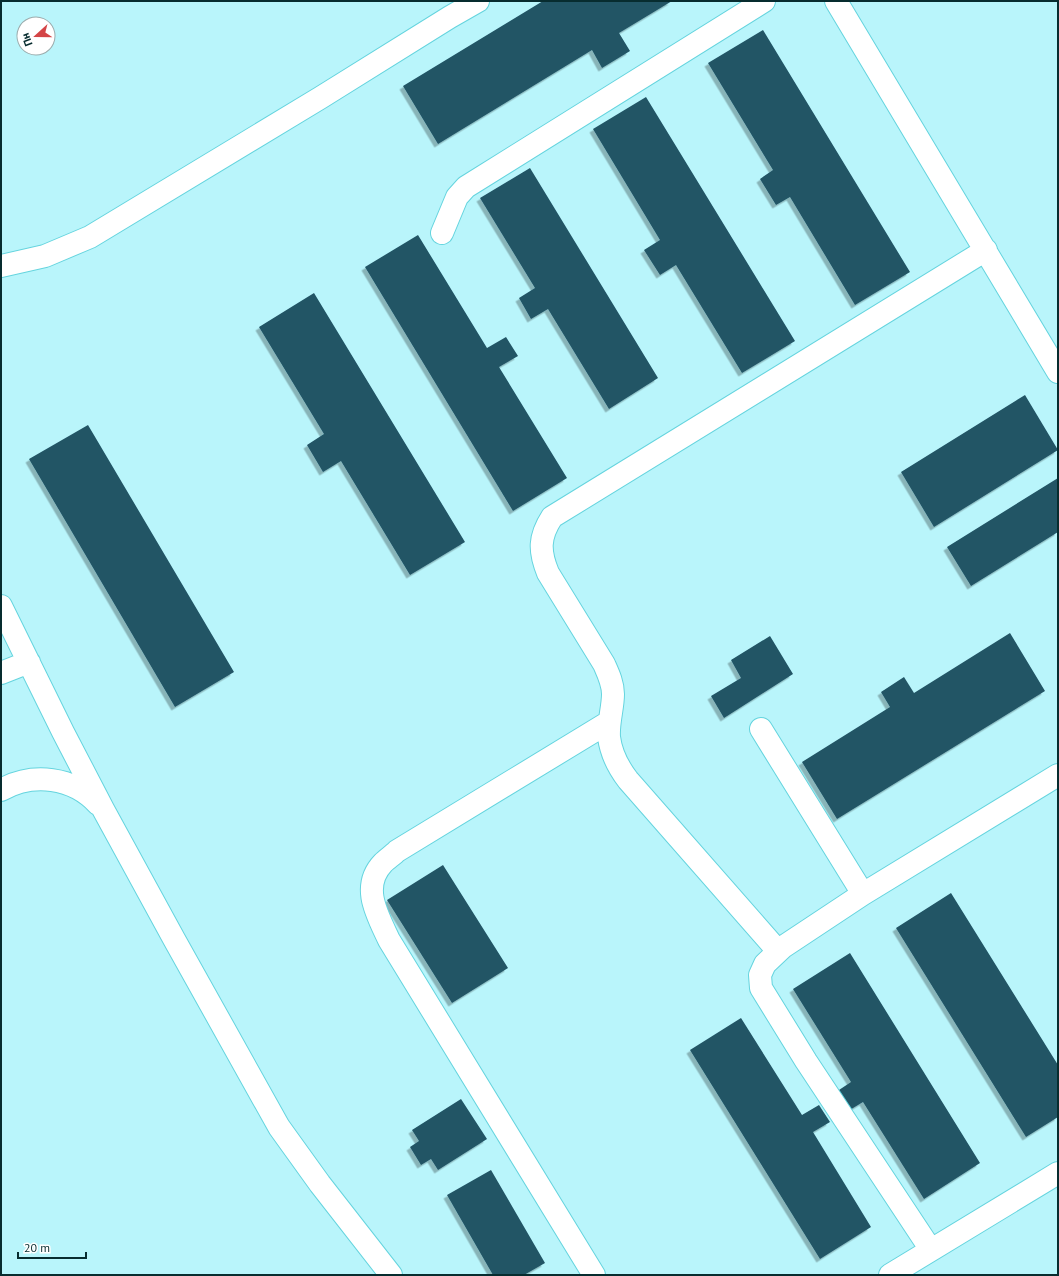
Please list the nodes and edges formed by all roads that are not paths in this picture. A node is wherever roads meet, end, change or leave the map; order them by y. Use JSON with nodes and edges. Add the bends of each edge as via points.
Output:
{"nodes":[{"id":1,"x":478,"y":1,"type":"edge"},
{"id":2,"x":764,"y":1,"type":"edge"},
{"id":3,"x":836,"y":1,"type":"edge"},
{"id":4,"x":442,"y":233,"type":"dead end"},
{"id":5,"x":986,"y":250,"type":"junction"},
{"id":6,"x":1,"y":266,"type":"edge"},
{"id":7,"x":1058,"y":372,"type":"edge"},
{"id":8,"x":1,"y":606,"type":"edge"},
{"id":9,"x":29,"y":662,"type":"junction"},
{"id":10,"x":1,"y":673,"type":"edge"},
{"id":11,"x":609,"y":722,"type":"junction"},
{"id":12,"x":761,"y":729,"type":"dead end"},
{"id":13,"x":1058,"y":775,"type":"edge"},
{"id":14,"x":1,"y":790,"type":"edge"},
{"id":15,"x":103,"y":809,"type":"junction"},
{"id":16,"x":863,"y":894,"type":"junction"},
{"id":17,"x":778,"y":951,"type":"junction"},
{"id":18,"x":1058,"y":1173,"type":"edge"},
{"id":19,"x":931,"y":1250,"type":"junction"},
{"id":20,"x":391,"y":1275,"type":"edge"},
{"id":21,"x":594,"y":1275,"type":"edge"},
{"id":22,"x":890,"y":1275,"type":"edge"}],
"edges":[{"from":1,"to":6,"type":"street","via":[[90,237],[45,256]]},
{"from":2,"to":4,"type":"street","via":[[466,187],[457,197]]},
{"from":3,"to":5,"type":"street"},
{"from":5,"to":7,"type":"street"},
{"from":5,"to":11,"type":"street","via":[[552,517],[542,538],[543,562],[610,677],[613,692]]},
{"from":8,"to":9,"type":"street"},
{"from":9,"to":10,"type":"street"},
{"from":9,"to":15,"type":"street"},
{"from":11,"to":17,"type":"street","via":[[609,738],[619,768]]},
{"from":11,"to":21,"type":"street","via":[[397,851],[382,864],[374,877],[371,893],[376,912],[389,940]]},
{"from":12,"to":16,"type":"street"},
{"from":13,"to":16,"type":"street"},
{"from":14,"to":15,"type":"street","via":[[23,781],[52,780],[81,789]]},
{"from":15,"to":20,"type":"street","via":[[279,1126],[320,1184]]},
{"from":16,"to":17,"type":"street"},
{"from":17,"to":19,"type":"street","via":[[765,964],[760,975],[762,988],[806,1062]]},
{"from":18,"to":19,"type":"street"},
{"from":19,"to":22,"type":"street"}]}
